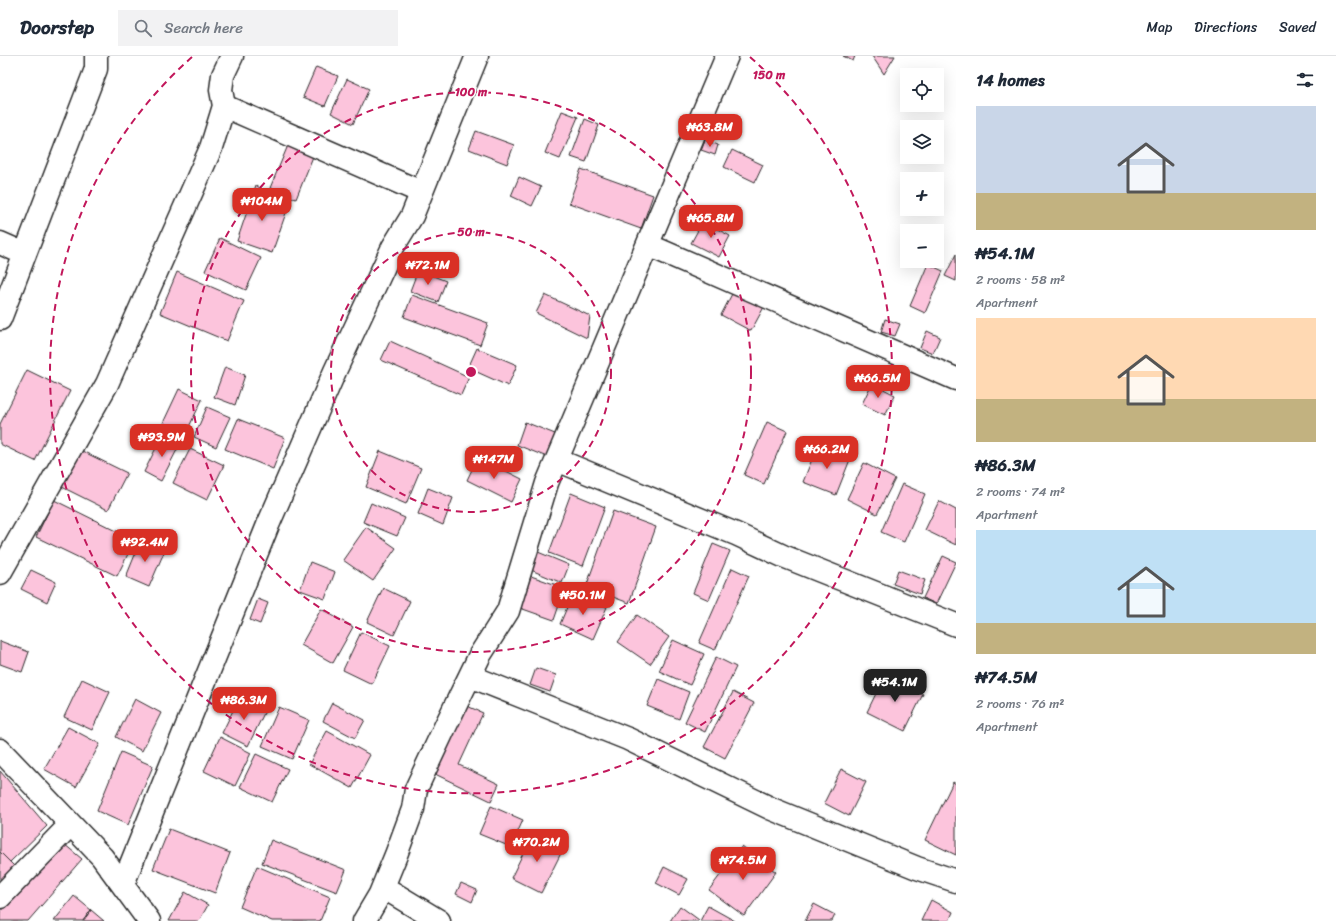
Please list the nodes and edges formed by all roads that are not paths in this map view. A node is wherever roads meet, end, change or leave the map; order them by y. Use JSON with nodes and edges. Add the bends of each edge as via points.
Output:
{"nodes":[{"id":1,"x":96,"y":56,"type":"edge"},
{"id":2,"x":232,"y":56,"type":"edge"},
{"id":3,"x":476,"y":56,"type":"edge"},
{"id":4,"x":727,"y":56,"type":"edge"},
{"id":5,"x":224,"y":106,"type":"junction"},
{"id":6,"x":421,"y":192,"type":"junction"},
{"id":7,"x":0,"y":243,"type":"edge"},
{"id":8,"x":648,"y":245,"type":"junction"},
{"id":9,"x":25,"y":254,"type":"junction"},
{"id":10,"x":0,"y":319,"type":"edge"},
{"id":11,"x":956,"y":379,"type":"edge"},
{"id":12,"x":557,"y":460,"type":"junction"},
{"id":13,"x":0,"y":573,"type":"edge"},
{"id":14,"x":956,"y":625,"type":"edge"},
{"id":15,"x":470,"y":676,"type":"junction"},
{"id":16,"x":0,"y":750,"type":"edge"},
{"id":17,"x":70,"y":825,"type":"junction"},
{"id":18,"x":956,"y":881,"type":"edge"},
{"id":19,"x":123,"y":884,"type":"junction"},
{"id":20,"x":383,"y":887,"type":"junction"},
{"id":21,"x":0,"y":897,"type":"edge"},
{"id":22,"x":149,"y":921,"type":"edge"},
{"id":23,"x":364,"y":921,"type":"edge"},
{"id":24,"x":439,"y":921,"type":"edge"}],
"edges":[{"from":1,"to":9,"type":"street","via":[[96,68]]},
{"from":2,"to":5,"type":"street","via":[[223,75],[221,90]]},
{"from":3,"to":6,"type":"street"},
{"from":4,"to":8,"type":"street"},
{"from":5,"to":6,"type":"street"},
{"from":5,"to":13,"type":"street","via":[[211,148],[107,384]]},
{"from":6,"to":19,"type":"street","via":[[412,216],[393,247],[339,364],[268,525]]},
{"from":7,"to":9,"type":"street"},
{"from":8,"to":11,"type":"street"},
{"from":8,"to":12,"type":"street"},
{"from":9,"to":10,"type":"street"},
{"from":12,"to":14,"type":"street","via":[[783,556]]},
{"from":12,"to":15,"type":"street","via":[[547,483],[508,612],[480,655]]},
{"from":15,"to":18,"type":"street","via":[[628,739],[778,812]]},
{"from":15,"to":20,"type":"street","via":[[416,789],[413,809]]},
{"from":16,"to":17,"type":"street"},
{"from":17,"to":19,"type":"street"},
{"from":17,"to":21,"type":"street"},
{"from":19,"to":22,"type":"street"},
{"from":20,"to":23,"type":"street"},
{"from":20,"to":24,"type":"street"}]}
